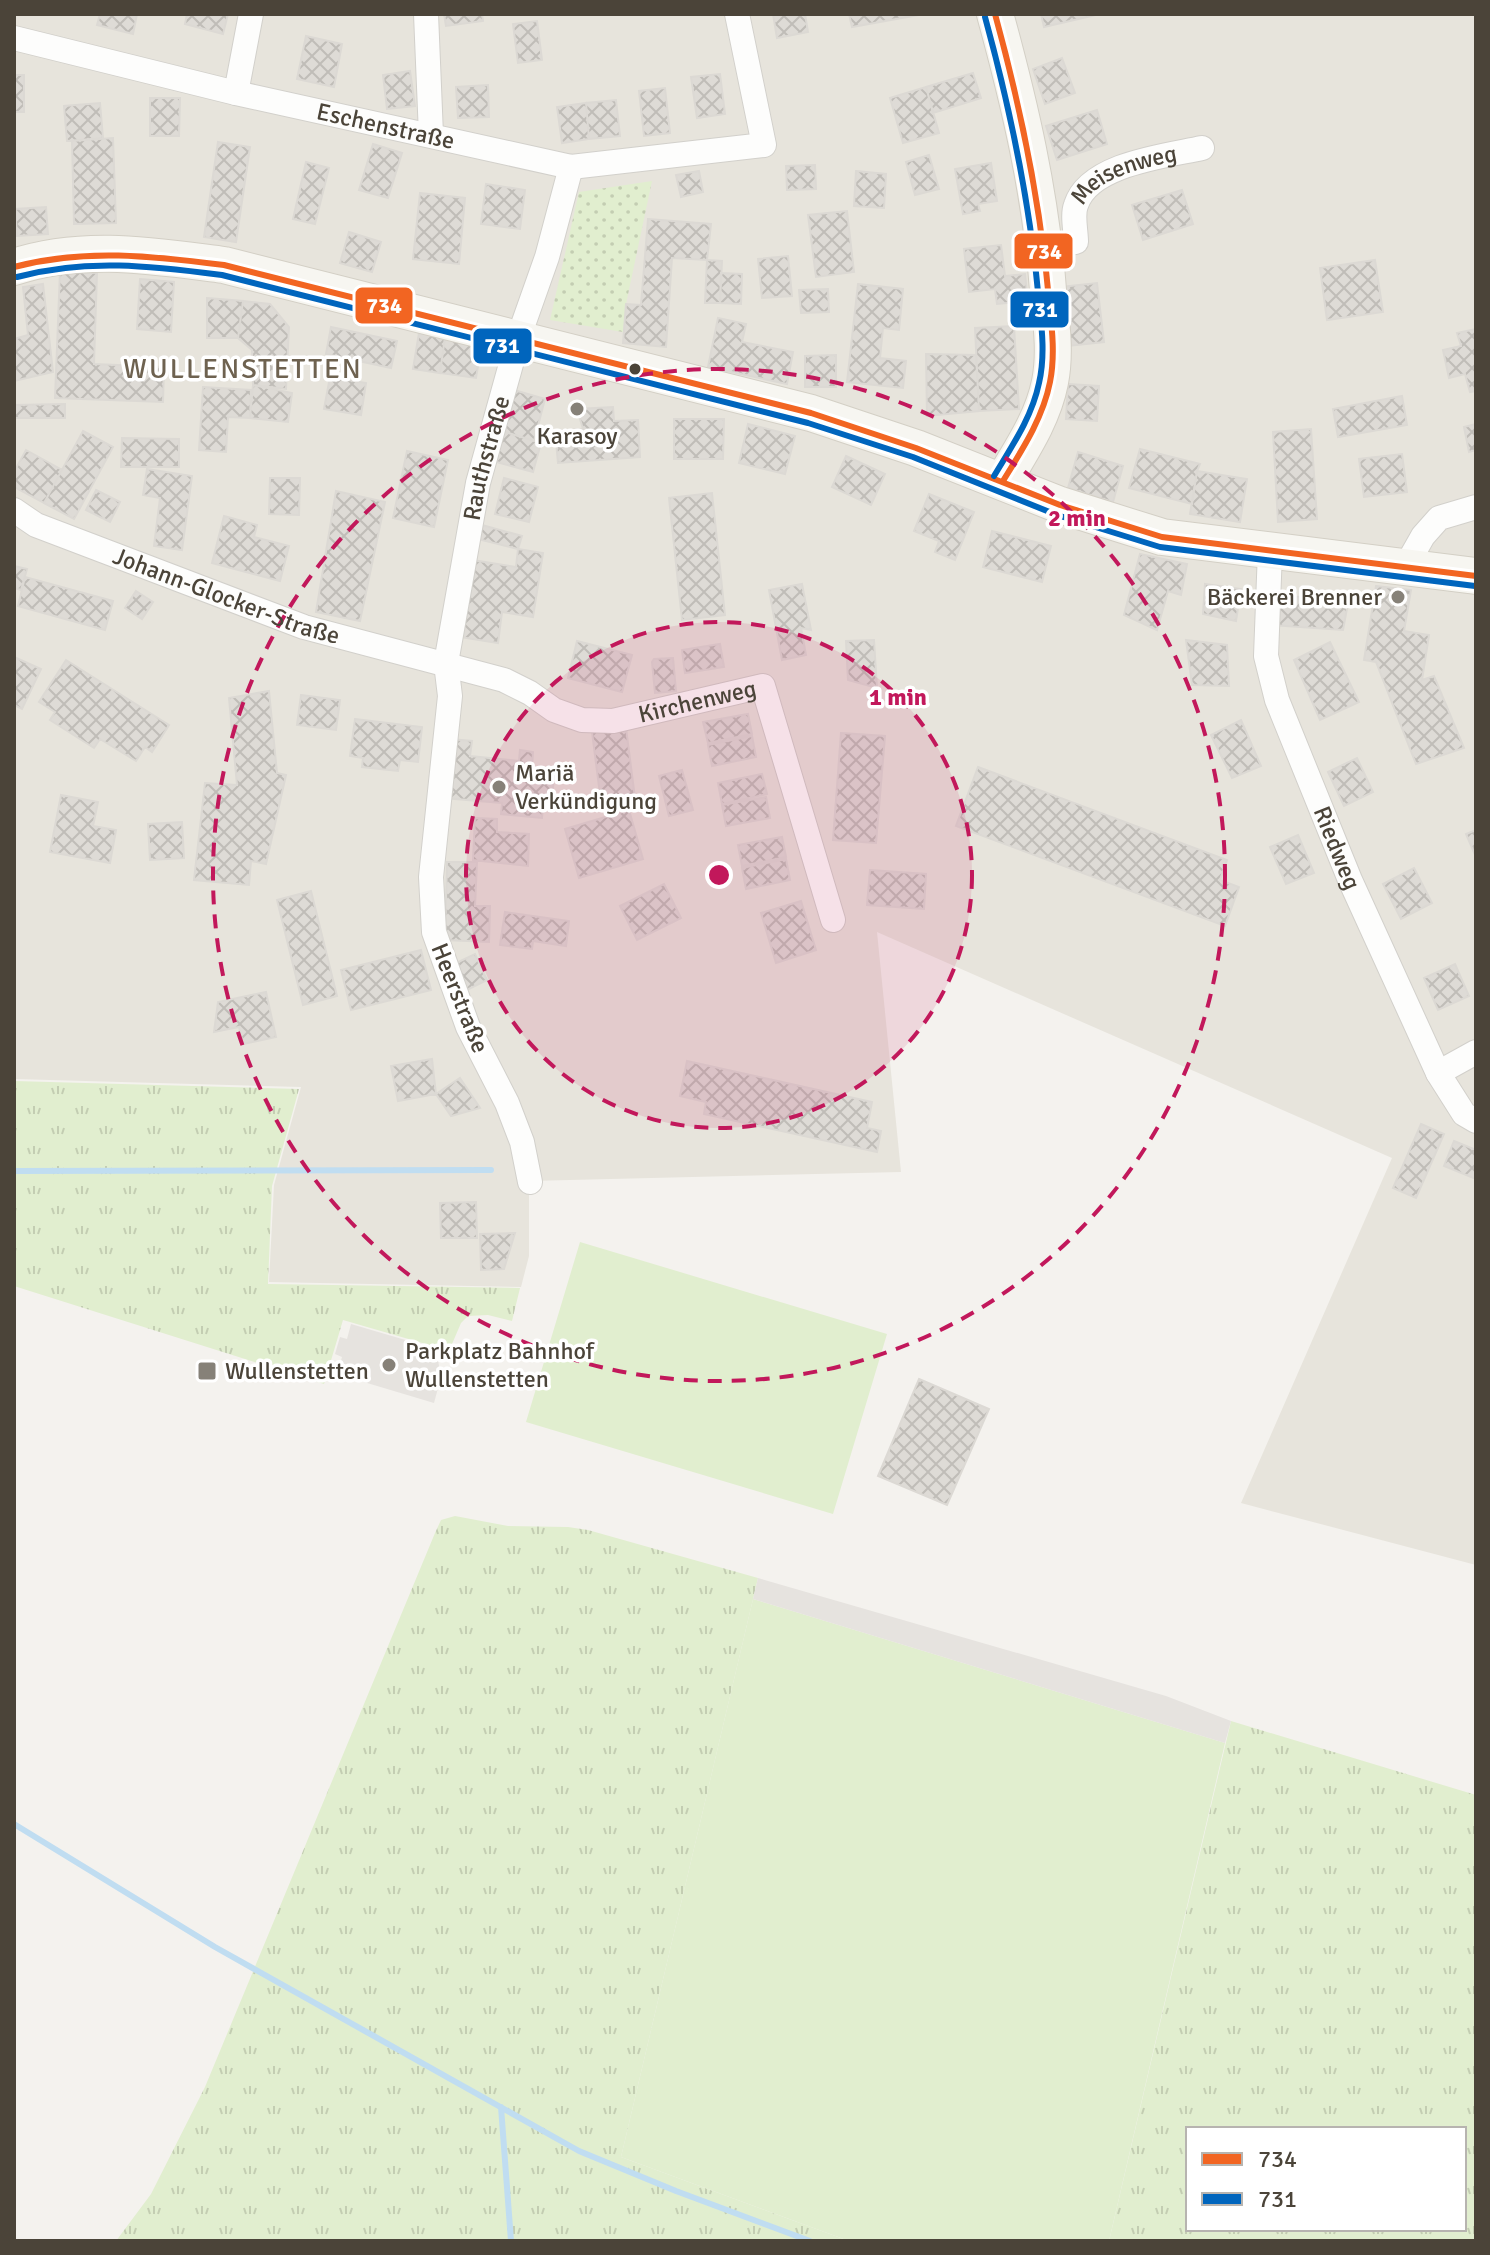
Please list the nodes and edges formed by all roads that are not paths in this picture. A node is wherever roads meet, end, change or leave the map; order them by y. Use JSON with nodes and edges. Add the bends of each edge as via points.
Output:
{"nodes":[{"id":1,"x":251,"y":14,"type":"edge"},
{"id":2,"x":426,"y":14,"type":"edge"},
{"id":3,"x":737,"y":14,"type":"edge"},
{"id":4,"x":995,"y":14,"type":"edge"},
{"id":5,"x":14,"y":38,"type":"edge"},
{"id":6,"x":236,"y":93,"type":"junction"},
{"id":7,"x":431,"y":135,"type":"junction"},
{"id":8,"x":1202,"y":148,"type":"dead end"},
{"id":9,"x":571,"y":167,"type":"junction"},
{"id":10,"x":1044,"y":247,"type":"junction"},
{"id":11,"x":14,"y":267,"type":"edge"},
{"id":12,"x":518,"y":339,"type":"junction"},
{"id":13,"x":1003,"y":481,"type":"junction"},
{"id":14,"x":1476,"y":507,"type":"edge"},
{"id":15,"x":14,"y":510,"type":"edge"},
{"id":16,"x":25,"y":526,"type":"edge"},
{"id":17,"x":1270,"y":551,"type":"junction"},
{"id":18,"x":1406,"y":566,"type":"junction"},
{"id":19,"x":1476,"y":576,"type":"edge"},
{"id":20,"x":446,"y":663,"type":"junction"},
{"id":21,"x":833,"y":920,"type":"dead end"},
{"id":22,"x":1476,"y":1052,"type":"edge"},
{"id":23,"x":1438,"y":1073,"type":"junction"},
{"id":24,"x":1476,"y":1121,"type":"edge"},
{"id":25,"x":530,"y":1182,"type":"dead end"}],
"edges":[{"from":1,"to":6,"type":"street"},
{"from":2,"to":7,"type":"street"},
{"from":3,"to":9,"type":"street","name":"Eschenstraße","via":[[764,145]]},
{"from":4,"to":10,"type":"main road","via":[[1030,148]]},
{"from":5,"to":6,"type":"street","name":"Eschenstraße"},
{"from":6,"to":7,"type":"street","name":"Eschenstraße"},
{"from":7,"to":9,"type":"street","name":"Eschenstraße"},
{"from":8,"to":10,"type":"street","name":"Meisenweg","via":[[1134,163],[1090,181],[1075,206],[1076,242]]},
{"from":9,"to":12,"type":"street","name":"Rauthstraße"},
{"from":10,"to":13,"type":"main road","via":[[1052,331],[1050,381],[1034,428]]},
{"from":11,"to":12,"type":"main road","via":[[82,253],[136,253],[224,265]]},
{"from":12,"to":13,"type":"main road","via":[[840,422]]},
{"from":12,"to":20,"type":"street","name":"Rauthstraße","via":[[478,483]]},
{"from":13,"to":17,"type":"main road","via":[[1162,537]]},
{"from":14,"to":18,"type":"street","via":[[1439,518]]},
{"from":15,"to":16,"type":"street","name":"Johann-Glocker-Straße"},
{"from":16,"to":20,"type":"street","name":"Johann-Glocker-Straße","via":[[304,627]]},
{"from":17,"to":18,"type":"main road"},
{"from":17,"to":23,"type":"street","name":"Riedweg","via":[[1266,656],[1277,700],[1350,880]]},
{"from":18,"to":19,"type":"main road"},
{"from":20,"to":21,"type":"street","name":"Kirchenweg","via":[[504,680],[582,720],[613,721],[763,686]]},
{"from":20,"to":25,"type":"street","name":"Heerstraße","via":[[450,696],[431,877],[434,932],[468,1027],[522,1142]]},
{"from":22,"to":23,"type":"street"},
{"from":23,"to":24,"type":"street","name":"Riedweg","via":[[1464,1114]]}]}
